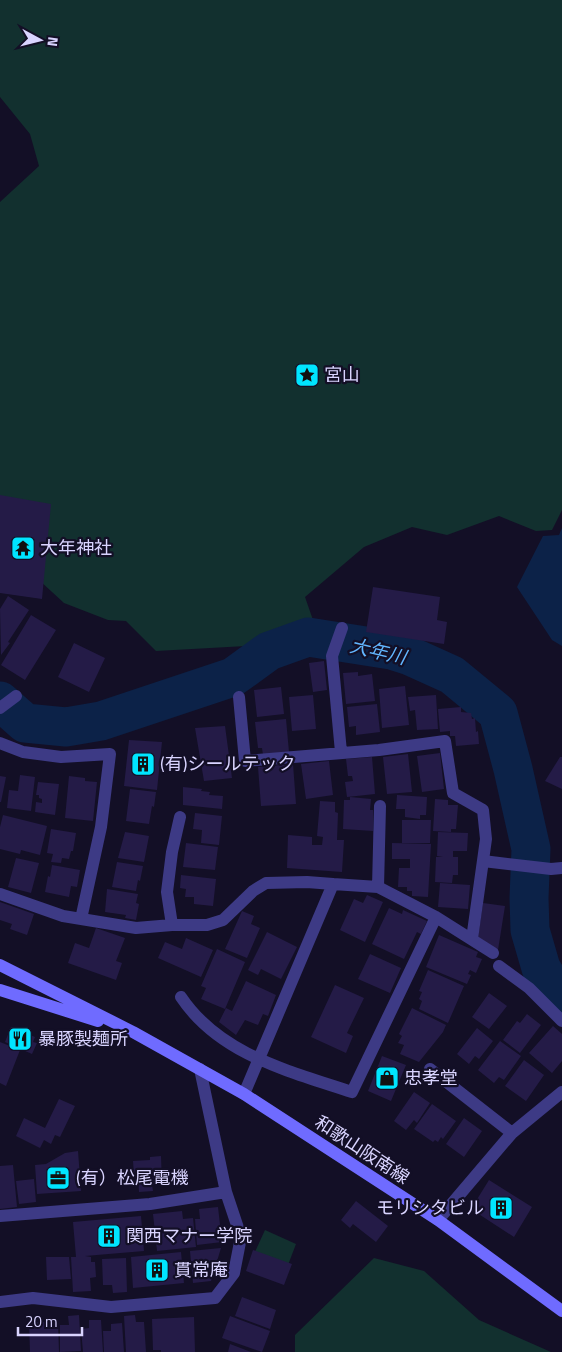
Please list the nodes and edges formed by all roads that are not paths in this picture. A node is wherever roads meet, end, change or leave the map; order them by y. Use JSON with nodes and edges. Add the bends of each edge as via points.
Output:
{"nodes":[{"id":1,"x":342,"y":628,"type":"dead end"},
{"id":2,"x":16,"y":696,"type":"dead end"},
{"id":3,"x":239,"y":697,"type":"dead end"},
{"id":4,"x":0,"y":708,"type":"edge"},
{"id":5,"x":0,"y":743,"type":"edge"},
{"id":6,"x":340,"y":752,"type":"junction"},
{"id":7,"x":380,"y":806,"type":"dead end"},
{"id":8,"x":180,"y":817,"type":"dead end"},
{"id":9,"x":483,"y":860,"type":"junction"},
{"id":10,"x":556,"y":868,"type":"edge"},
{"id":11,"x":333,"y":884,"type":"junction"},
{"id":12,"x":378,"y":887,"type":"junction"},
{"id":13,"x":0,"y":894,"type":"edge"},
{"id":14,"x":436,"y":917,"type":"junction"},
{"id":15,"x":81,"y":919,"type":"junction"},
{"id":16,"x":172,"y":925,"type":"junction"},
{"id":17,"x":472,"y":939,"type":"junction"},
{"id":18,"x":493,"y":953,"type":"dead end"},
{"id":19,"x":0,"y":965,"type":"edge"},
{"id":20,"x":499,"y":966,"type":"dead end"},
{"id":21,"x":0,"y":990,"type":"edge"},
{"id":22,"x":181,"y":997,"type":"dead end"},
{"id":23,"x":562,"y":1021,"type":"edge"},
{"id":24,"x":133,"y":1032,"type":"junction"},
{"id":25,"x":258,"y":1059,"type":"junction"},
{"id":26,"x":200,"y":1069,"type":"junction"},
{"id":27,"x":430,"y":1069,"type":"dead end"},
{"id":28,"x":562,"y":1092,"type":"edge"},
{"id":29,"x":244,"y":1094,"type":"junction"},
{"id":30,"x":512,"y":1133,"type":"junction"},
{"id":31,"x":226,"y":1192,"type":"junction"},
{"id":32,"x":0,"y":1216,"type":"edge"},
{"id":33,"x":438,"y":1220,"type":"junction"},
{"id":34,"x":0,"y":1302,"type":"edge"},
{"id":35,"x":562,"y":1310,"type":"edge"}],
"edges":[{"from":1,"to":6,"type":"street","via":[[332,656]]},
{"from":2,"to":4,"type":"street"},
{"from":3,"to":6,"type":"street","via":[[245,761]]},
{"from":5,"to":15,"type":"street","via":[[23,752],[61,757],[110,754],[101,827]]},
{"from":6,"to":9,"type":"street","via":[[445,741],[453,793],[482,810],[486,839]]},
{"from":7,"to":12,"type":"street"},
{"from":8,"to":16,"type":"street","via":[[167,892]]},
{"from":9,"to":10,"type":"street"},
{"from":9,"to":17,"type":"street"},
{"from":11,"to":12,"type":"street"},
{"from":11,"to":16,"type":"street","via":[[266,883],[223,920],[207,925]]},
{"from":11,"to":25,"type":"street"},
{"from":12,"to":14,"type":"street"},
{"from":13,"to":15,"type":"street"},
{"from":14,"to":17,"type":"street"},
{"from":14,"to":25,"type":"street","via":[[352,1092]]},
{"from":15,"to":16,"type":"street","via":[[136,928]]},
{"from":17,"to":18,"type":"street"},
{"from":19,"to":24,"type":"main road","name":"和歌山阪南線"},
{"from":20,"to":23,"type":"street","via":[[530,988]]},
{"from":21,"to":24,"type":"main road","name":"和歌山阪南線"},
{"from":22,"to":25,"type":"street","via":[[218,1037]]},
{"from":24,"to":26,"type":"main road","name":"和歌山阪南線"},
{"from":25,"to":29,"type":"street"},
{"from":26,"to":29,"type":"main road","name":"和歌山阪南線"},
{"from":26,"to":31,"type":"street"},
{"from":27,"to":30,"type":"street"},
{"from":28,"to":30,"type":"street"},
{"from":29,"to":33,"type":"main road","name":"和歌山阪南線"},
{"from":30,"to":33,"type":"street"},
{"from":31,"to":32,"type":"street","via":[[150,1204]]},
{"from":31,"to":34,"type":"street","via":[[242,1237],[234,1273],[214,1298],[111,1307],[33,1298]]},
{"from":33,"to":35,"type":"main road","name":"和歌山阪南線"}]}
